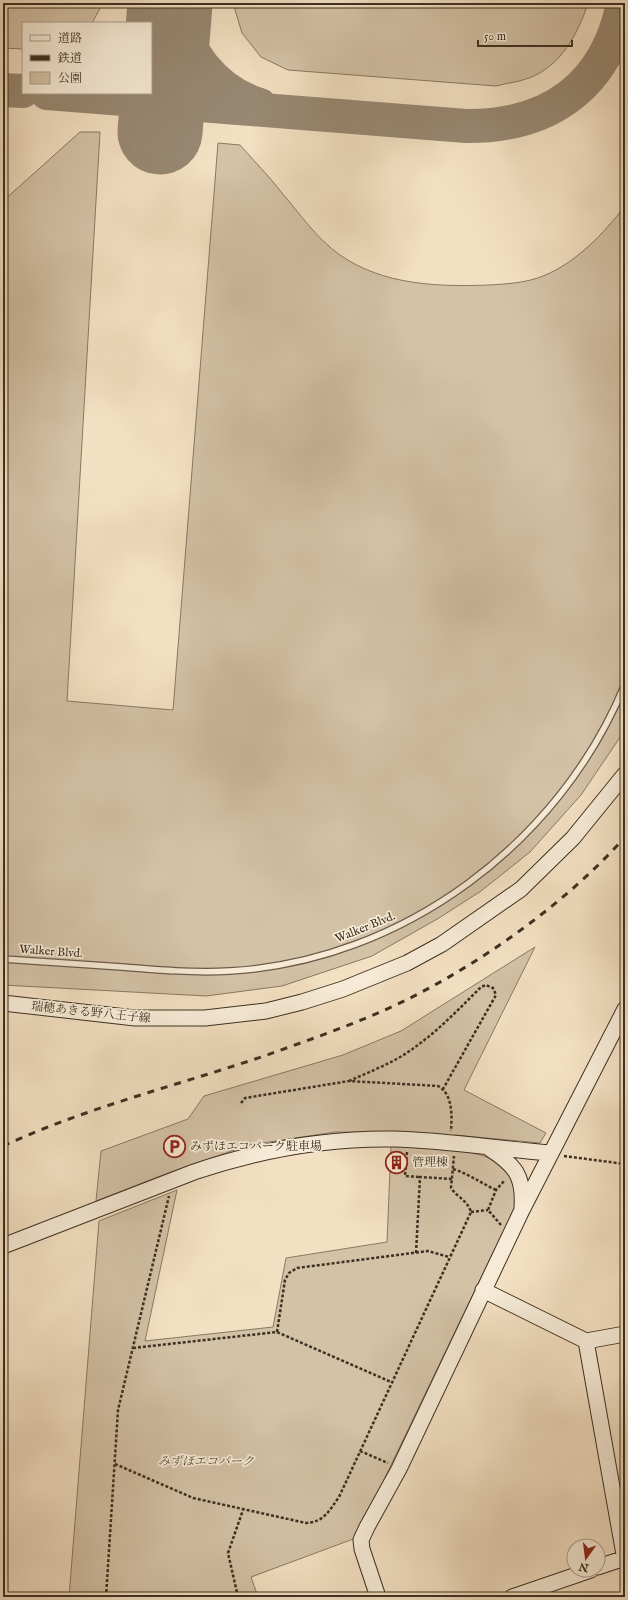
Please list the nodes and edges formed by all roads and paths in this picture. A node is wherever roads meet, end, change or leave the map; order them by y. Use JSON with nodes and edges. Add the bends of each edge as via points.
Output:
{"nodes":[{"id":1,"x":625,"y":684,"type":"edge"},
{"id":2,"x":625,"y":774,"type":"edge"},
{"id":3,"x":3,"y":959,"type":"edge"},
{"id":4,"x":3,"y":1003,"type":"edge"},
{"id":5,"x":625,"y":1009,"type":"edge"},
{"id":6,"x":349,"y":1081,"type":"junction"},
{"id":7,"x":443,"y":1089,"type":"junction"},
{"id":8,"x":240,"y":1103,"type":"dead end"},
{"id":9,"x":451,"y":1131,"type":"dead end"},
{"id":10,"x":407,"y":1146,"type":"dead end"},
{"id":11,"x":489,"y":1148,"type":"junction"},
{"id":12,"x":455,"y":1150,"type":"dead end"},
{"id":13,"x":550,"y":1153,"type":"junction"},
{"id":14,"x":625,"y":1164,"type":"edge"},
{"id":15,"x":453,"y":1169,"type":"junction"},
{"id":16,"x":420,"y":1177,"type":"junction"},
{"id":17,"x":507,"y":1178,"type":"dead end"},
{"id":18,"x":452,"y":1179,"type":"junction"},
{"id":19,"x":496,"y":1190,"type":"junction"},
{"id":20,"x":170,"y":1193,"type":"dead end"},
{"id":21,"x":488,"y":1210,"type":"junction"},
{"id":22,"x":522,"y":1210,"type":"junction"},
{"id":23,"x":471,"y":1212,"type":"junction"},
{"id":24,"x":505,"y":1228,"type":"dead end"},
{"id":25,"x":3,"y":1246,"type":"edge"},
{"id":26,"x":416,"y":1253,"type":"junction"},
{"id":27,"x":449,"y":1257,"type":"junction"},
{"id":28,"x":483,"y":1290,"type":"junction"},
{"id":29,"x":277,"y":1332,"type":"junction"},
{"id":30,"x":625,"y":1334,"type":"edge"},
{"id":31,"x":586,"y":1341,"type":"junction"},
{"id":32,"x":133,"y":1348,"type":"junction"},
{"id":33,"x":391,"y":1382,"type":"junction"},
{"id":34,"x":360,"y":1451,"type":"junction"},
{"id":35,"x":115,"y":1464,"type":"junction"},
{"id":36,"x":399,"y":1469,"type":"junction"},
{"id":37,"x":243,"y":1510,"type":"junction"},
{"id":38,"x":625,"y":1559,"type":"edge"},
{"id":39,"x":606,"y":1565,"type":"edge"},
{"id":40,"x":568,"y":1578,"type":"edge"},
{"id":41,"x":3,"y":1595,"type":"edge"},
{"id":42,"x":5,"y":1597,"type":"edge"},
{"id":43,"x":106,"y":1597,"type":"edge"},
{"id":44,"x":238,"y":1597,"type":"edge"},
{"id":45,"x":378,"y":1597,"type":"edge"},
{"id":46,"x":512,"y":1597,"type":"edge"}],
"edges":[{"from":1,"to":3,"type":"lane","name":"Walker Blvd.","via":[[601,735],[580,768],[531,830],[494,864],[449,897],[368,940],[321,955],[231,971],[173,971]]},
{"from":2,"to":4,"type":"street","name":"瑞穂あきる野八王子線","via":[[573,838],[521,889],[442,944],[407,963],[343,989],[266,1010],[205,1018],[135,1018]]},
{"from":5,"to":13,"type":"street"},
{"from":6,"to":7,"type":"path","via":[[438,1086]]},
{"from":6,"to":7,"type":"path","via":[[414,1048],[446,1023],[481,987],[486,985],[493,988],[496,995]]},
{"from":6,"to":8,"type":"path","via":[[245,1098]]},
{"from":7,"to":9,"type":"path","via":[[452,1108]]},
{"from":10,"to":16,"type":"path","via":[[405,1176]]},
{"from":11,"to":13,"type":"street"},
{"from":11,"to":22,"type":"street","via":[[517,1171],[523,1193]]},
{"from":11,"to":25,"type":"street","via":[[394,1139],[335,1141],[280,1148],[194,1172]]},
{"from":12,"to":15,"type":"path"},
{"from":13,"to":14,"type":"path"},
{"from":13,"to":22,"type":"street"},
{"from":15,"to":18,"type":"path"},
{"from":15,"to":19,"type":"path","via":[[467,1173],[480,1183]]},
{"from":16,"to":18,"type":"path"},
{"from":16,"to":26,"type":"path"},
{"from":17,"to":19,"type":"path"},
{"from":18,"to":23,"type":"path","via":[[451,1188],[469,1205]]},
{"from":19,"to":21,"type":"path"},
{"from":20,"to":32,"type":"path"},
{"from":21,"to":23,"type":"path"},
{"from":21,"to":24,"type":"path"},
{"from":22,"to":28,"type":"street"},
{"from":23,"to":27,"type":"path"},
{"from":26,"to":27,"type":"path","via":[[428,1251]]},
{"from":26,"to":29,"type":"path","via":[[297,1268],[289,1273],[285,1280]]},
{"from":27,"to":33,"type":"path"},
{"from":28,"to":31,"type":"street"},
{"from":28,"to":36,"type":"street"},
{"from":29,"to":32,"type":"path"},
{"from":29,"to":33,"type":"path"},
{"from":30,"to":31,"type":"street"},
{"from":31,"to":38,"type":"street"},
{"from":32,"to":35,"type":"path","via":[[118,1410]]},
{"from":33,"to":34,"type":"path"},
{"from":34,"to":36,"type":"path"},
{"from":34,"to":37,"type":"path","via":[[338,1497],[327,1514],[316,1522],[306,1523]]},
{"from":35,"to":37,"type":"path","via":[[193,1498]]},
{"from":35,"to":43,"type":"path"},
{"from":36,"to":45,"type":"street","via":[[366,1527],[362,1540],[362,1549]]},
{"from":37,"to":44,"type":"path","via":[[228,1553]]},
{"from":38,"to":39,"type":"street"},
{"from":40,"to":46,"type":"street"},
{"from":41,"to":42,"type":"path"}]}
